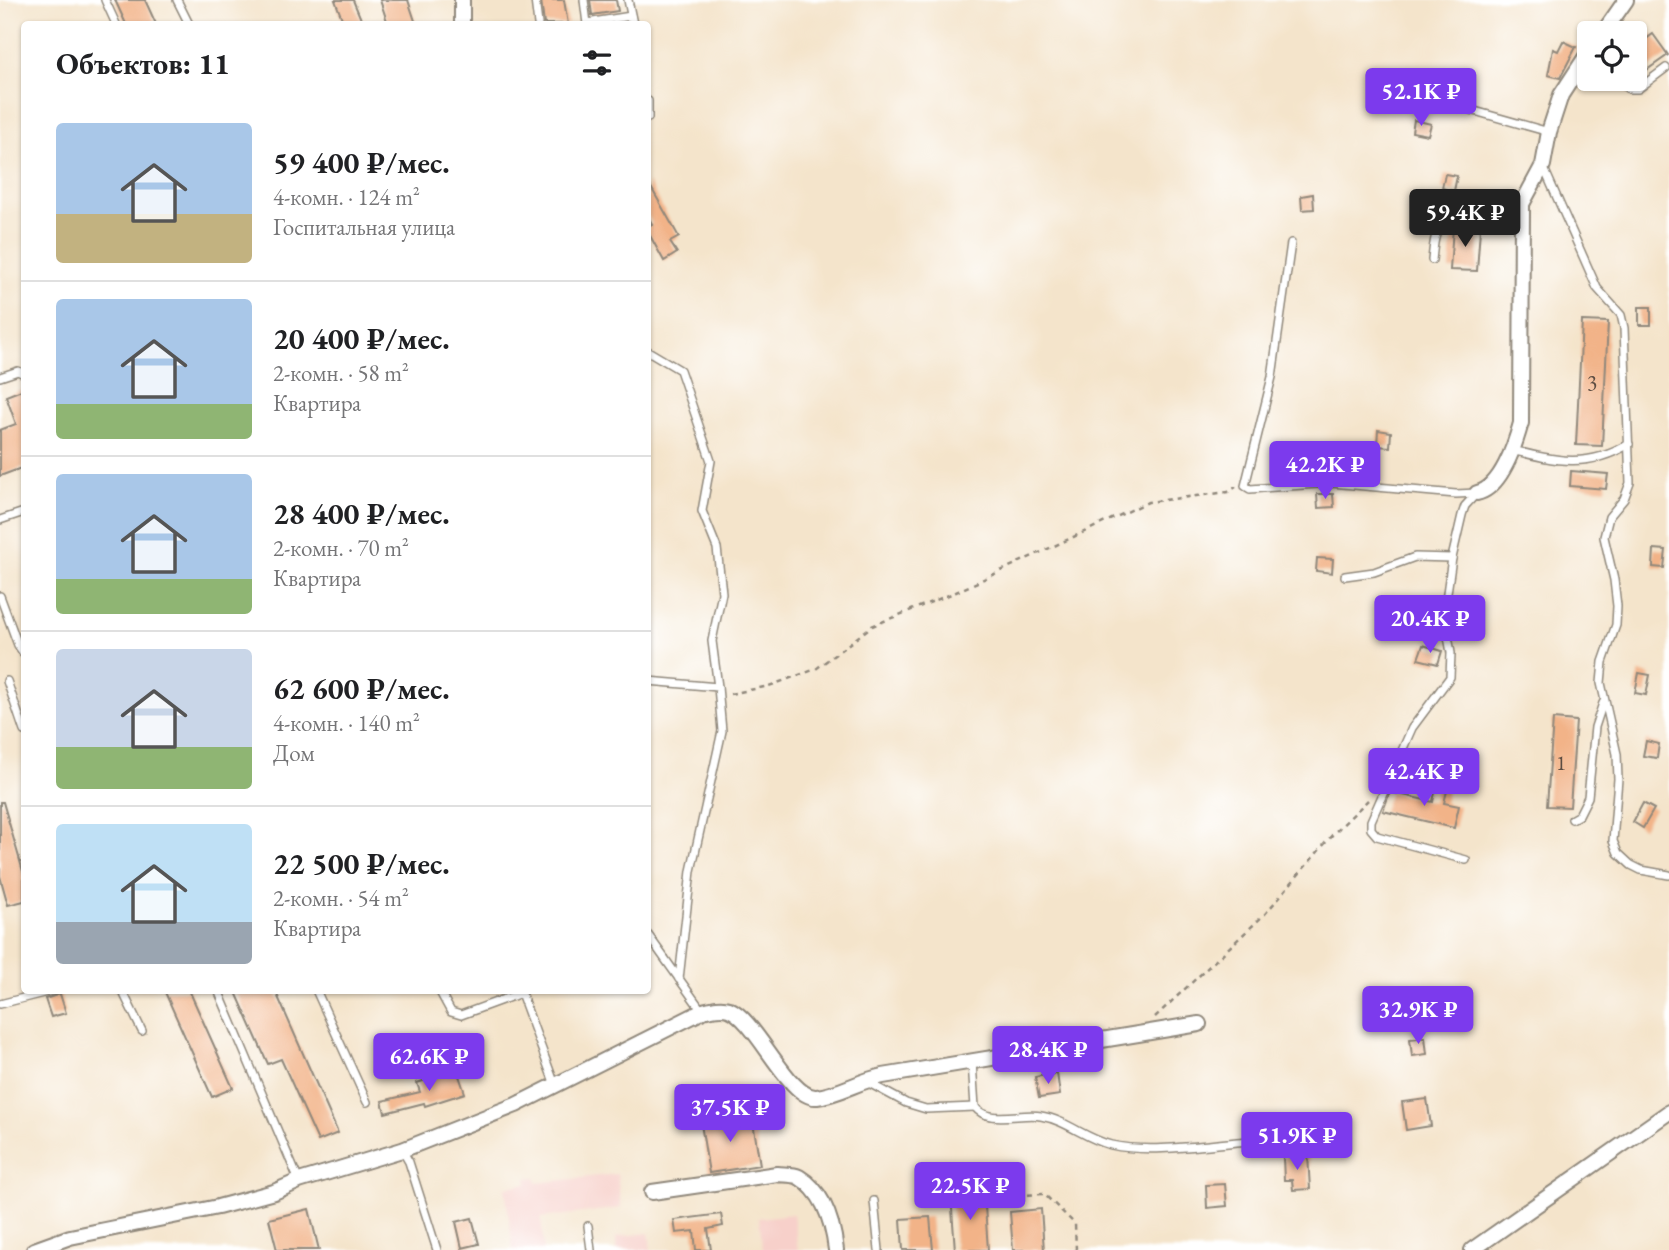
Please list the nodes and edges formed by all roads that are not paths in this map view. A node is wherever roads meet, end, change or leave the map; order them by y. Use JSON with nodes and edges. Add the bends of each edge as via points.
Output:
{"nodes":[{"id":1,"x":105,"y":0,"type":"edge"},
{"id":2,"x":177,"y":0,"type":"edge"},
{"id":3,"x":462,"y":0,"type":"edge"},
{"id":4,"x":535,"y":0,"type":"edge"},
{"id":5,"x":584,"y":0,"type":"edge"},
{"id":6,"x":628,"y":0,"type":"edge"},
{"id":7,"x":1626,"y":0,"type":"edge"},
{"id":8,"x":631,"y":16,"type":"junction"},
{"id":9,"x":115,"y":21,"type":"edge"},
{"id":10,"x":187,"y":21,"type":"edge"},
{"id":11,"x":462,"y":21,"type":"edge"},
{"id":12,"x":538,"y":21,"type":"edge"},
{"id":13,"x":587,"y":21,"type":"edge"},
{"id":14,"x":604,"y":21,"type":"edge"},
{"id":15,"x":632,"y":21,"type":"edge"},
{"id":16,"x":1611,"y":21,"type":"edge"},
{"id":17,"x":1666,"y":68,"type":"dead end"},
{"id":18,"x":1577,"y":70,"type":"edge"},
{"id":19,"x":1647,"y":82,"type":"edge"},
{"id":20,"x":1422,"y":103,"type":"dead end"},
{"id":21,"x":1549,"y":132,"type":"junction"},
{"id":22,"x":1543,"y":165,"type":"junction"},
{"id":23,"x":1522,"y":204,"type":"junction"},
{"id":24,"x":1421,"y":208,"type":"dead end"},
{"id":25,"x":1454,"y":209,"type":"junction"},
{"id":26,"x":1291,"y":243,"type":"dead end"},
{"id":27,"x":1432,"y":260,"type":"dead end"},
{"id":28,"x":651,"y":353,"type":"edge"},
{"id":29,"x":21,"y":372,"type":"edge"},
{"id":30,"x":0,"y":377,"type":"edge"},
{"id":31,"x":1629,"y":444,"type":"junction"},
{"id":32,"x":1512,"y":450,"type":"junction"},
{"id":33,"x":1476,"y":493,"type":"junction"},
{"id":34,"x":21,"y":513,"type":"edge"},
{"id":35,"x":0,"y":520,"type":"edge"},
{"id":36,"x":1452,"y":558,"type":"junction"},
{"id":37,"x":1345,"y":576,"type":"dead end"},
{"id":38,"x":0,"y":596,"type":"edge"},
{"id":39,"x":21,"y":650,"type":"edge"},
{"id":40,"x":7,"y":681,"type":"dead end"},
{"id":41,"x":651,"y":681,"type":"edge"},
{"id":42,"x":718,"y":687,"type":"junction"},
{"id":43,"x":1604,"y":702,"type":"junction"},
{"id":44,"x":21,"y":722,"type":"edge"},
{"id":45,"x":1573,"y":819,"type":"dead end"},
{"id":46,"x":1466,"y":860,"type":"dead end"},
{"id":47,"x":1669,"y":876,"type":"edge"},
{"id":48,"x":651,"y":939,"type":"edge"},
{"id":49,"x":679,"y":979,"type":"junction"},
{"id":50,"x":39,"y":994,"type":"edge"},
{"id":51,"x":124,"y":994,"type":"edge"},
{"id":52,"x":220,"y":994,"type":"edge"},
{"id":53,"x":318,"y":994,"type":"edge"},
{"id":54,"x":441,"y":994,"type":"edge"},
{"id":55,"x":514,"y":994,"type":"edge"},
{"id":56,"x":522,"y":994,"type":"edge"},
{"id":57,"x":0,"y":1004,"type":"edge"},
{"id":58,"x":703,"y":1011,"type":"junction"},
{"id":59,"x":1199,"y":1024,"type":"dead end"},
{"id":60,"x":142,"y":1031,"type":"dead end"},
{"id":61,"x":972,"y":1062,"type":"junction"},
{"id":62,"x":864,"y":1080,"type":"junction"},
{"id":63,"x":556,"y":1086,"type":"junction"},
{"id":64,"x":367,"y":1102,"type":"dead end"},
{"id":65,"x":975,"y":1107,"type":"junction"},
{"id":66,"x":1669,"y":1112,"type":"edge"},
{"id":67,"x":1250,"y":1141,"type":"dead end"},
{"id":68,"x":402,"y":1150,"type":"junction"},
{"id":69,"x":299,"y":1181,"type":"junction"},
{"id":70,"x":652,"y":1192,"type":"dead end"},
{"id":71,"x":874,"y":1201,"type":"dead end"},
{"id":72,"x":588,"y":1226,"type":"dead end"},
{"id":73,"x":33,"y":1250,"type":"edge"},
{"id":74,"x":437,"y":1250,"type":"edge"},
{"id":75,"x":592,"y":1250,"type":"edge"},
{"id":76,"x":836,"y":1250,"type":"edge"},
{"id":77,"x":879,"y":1250,"type":"edge"},
{"id":78,"x":1472,"y":1250,"type":"edge"}],
"edges":[{"from":1,"to":9,"type":"lane"},
{"from":2,"to":10,"type":"lane"},
{"from":3,"to":11,"type":"street"},
{"from":4,"to":12,"type":"lane"},
{"from":5,"to":13,"type":"lane"},
{"from":6,"to":8,"type":"lane"},
{"from":7,"to":16,"type":"street"},
{"from":8,"to":14,"type":"lane"},
{"from":8,"to":15,"type":"lane"},
{"from":17,"to":19,"type":"lane"},
{"from":18,"to":21,"type":"street","via":[[1561,95]]},
{"from":20,"to":21,"type":"lane","via":[[1465,108]]},
{"from":21,"to":22,"type":"street"},
{"from":22,"to":23,"type":"street"},
{"from":22,"to":31,"type":"lane","via":[[1597,288],[1621,316]]},
{"from":23,"to":25,"type":"lane"},
{"from":23,"to":32,"type":"street","via":[[1523,402]]},
{"from":24,"to":25,"type":"lane"},
{"from":25,"to":27,"type":"lane","via":[[1436,233]]},
{"from":26,"to":33,"type":"lane","via":[[1272,377],[1245,486],[1331,483]]},
{"from":28,"to":42,"type":"lane","via":[[680,370],[711,461],[702,511],[717,548],[722,593],[712,641]]},
{"from":29,"to":30,"type":"lane"},
{"from":31,"to":32,"type":"lane","via":[[1595,460],[1576,461]]},
{"from":31,"to":43,"type":"lane","via":[[1630,483],[1604,529],[1617,606],[1601,683]]},
{"from":32,"to":33,"type":"street","via":[[1491,486]]},
{"from":33,"to":36,"type":"lane","via":[[1465,506]]},
{"from":34,"to":35,"type":"lane"},
{"from":36,"to":37,"type":"lane","via":[[1415,557],[1374,572]]},
{"from":36,"to":46,"type":"lane","via":[[1444,614],[1450,677],[1412,728],[1371,829],[1377,836]]},
{"from":38,"to":39,"type":"lane"},
{"from":40,"to":44,"type":"lane"},
{"from":41,"to":42,"type":"lane"},
{"from":42,"to":49,"type":"lane","via":[[722,731],[691,871]]},
{"from":43,"to":45,"type":"lane","via":[[1595,727],[1588,797]]},
{"from":43,"to":47,"type":"lane","via":[[1617,754],[1613,841],[1631,865]]},
{"from":48,"to":49,"type":"lane"},
{"from":49,"to":58,"type":"lane"},
{"from":50,"to":57,"type":"lane"},
{"from":51,"to":60,"type":"lane"},
{"from":52,"to":69,"type":"lane"},
{"from":53,"to":64,"type":"lane"},
{"from":54,"to":55,"type":"lane","via":[[451,1012],[461,1015]]},
{"from":56,"to":63,"type":"lane"},
{"from":58,"to":62,"type":"street","via":[[729,1009],[740,1017],[805,1094],[816,1097]]},
{"from":58,"to":63,"type":"street"},
{"from":59,"to":61,"type":"street"},
{"from":61,"to":62,"type":"street"},
{"from":61,"to":65,"type":"lane"},
{"from":62,"to":65,"type":"lane","via":[[926,1109]]},
{"from":63,"to":68,"type":"street"},
{"from":65,"to":67,"type":"lane","via":[[990,1116],[1039,1115],[1097,1140],[1133,1149]]},
{"from":66,"to":78,"type":"street"},
{"from":68,"to":69,"type":"street"},
{"from":68,"to":74,"type":"lane"},
{"from":69,"to":73,"type":"street","via":[[218,1207],[69,1237]]},
{"from":70,"to":76,"type":"street","via":[[777,1174],[798,1176],[829,1216]]},
{"from":71,"to":77,"type":"lane"},
{"from":72,"to":75,"type":"lane"}]}
